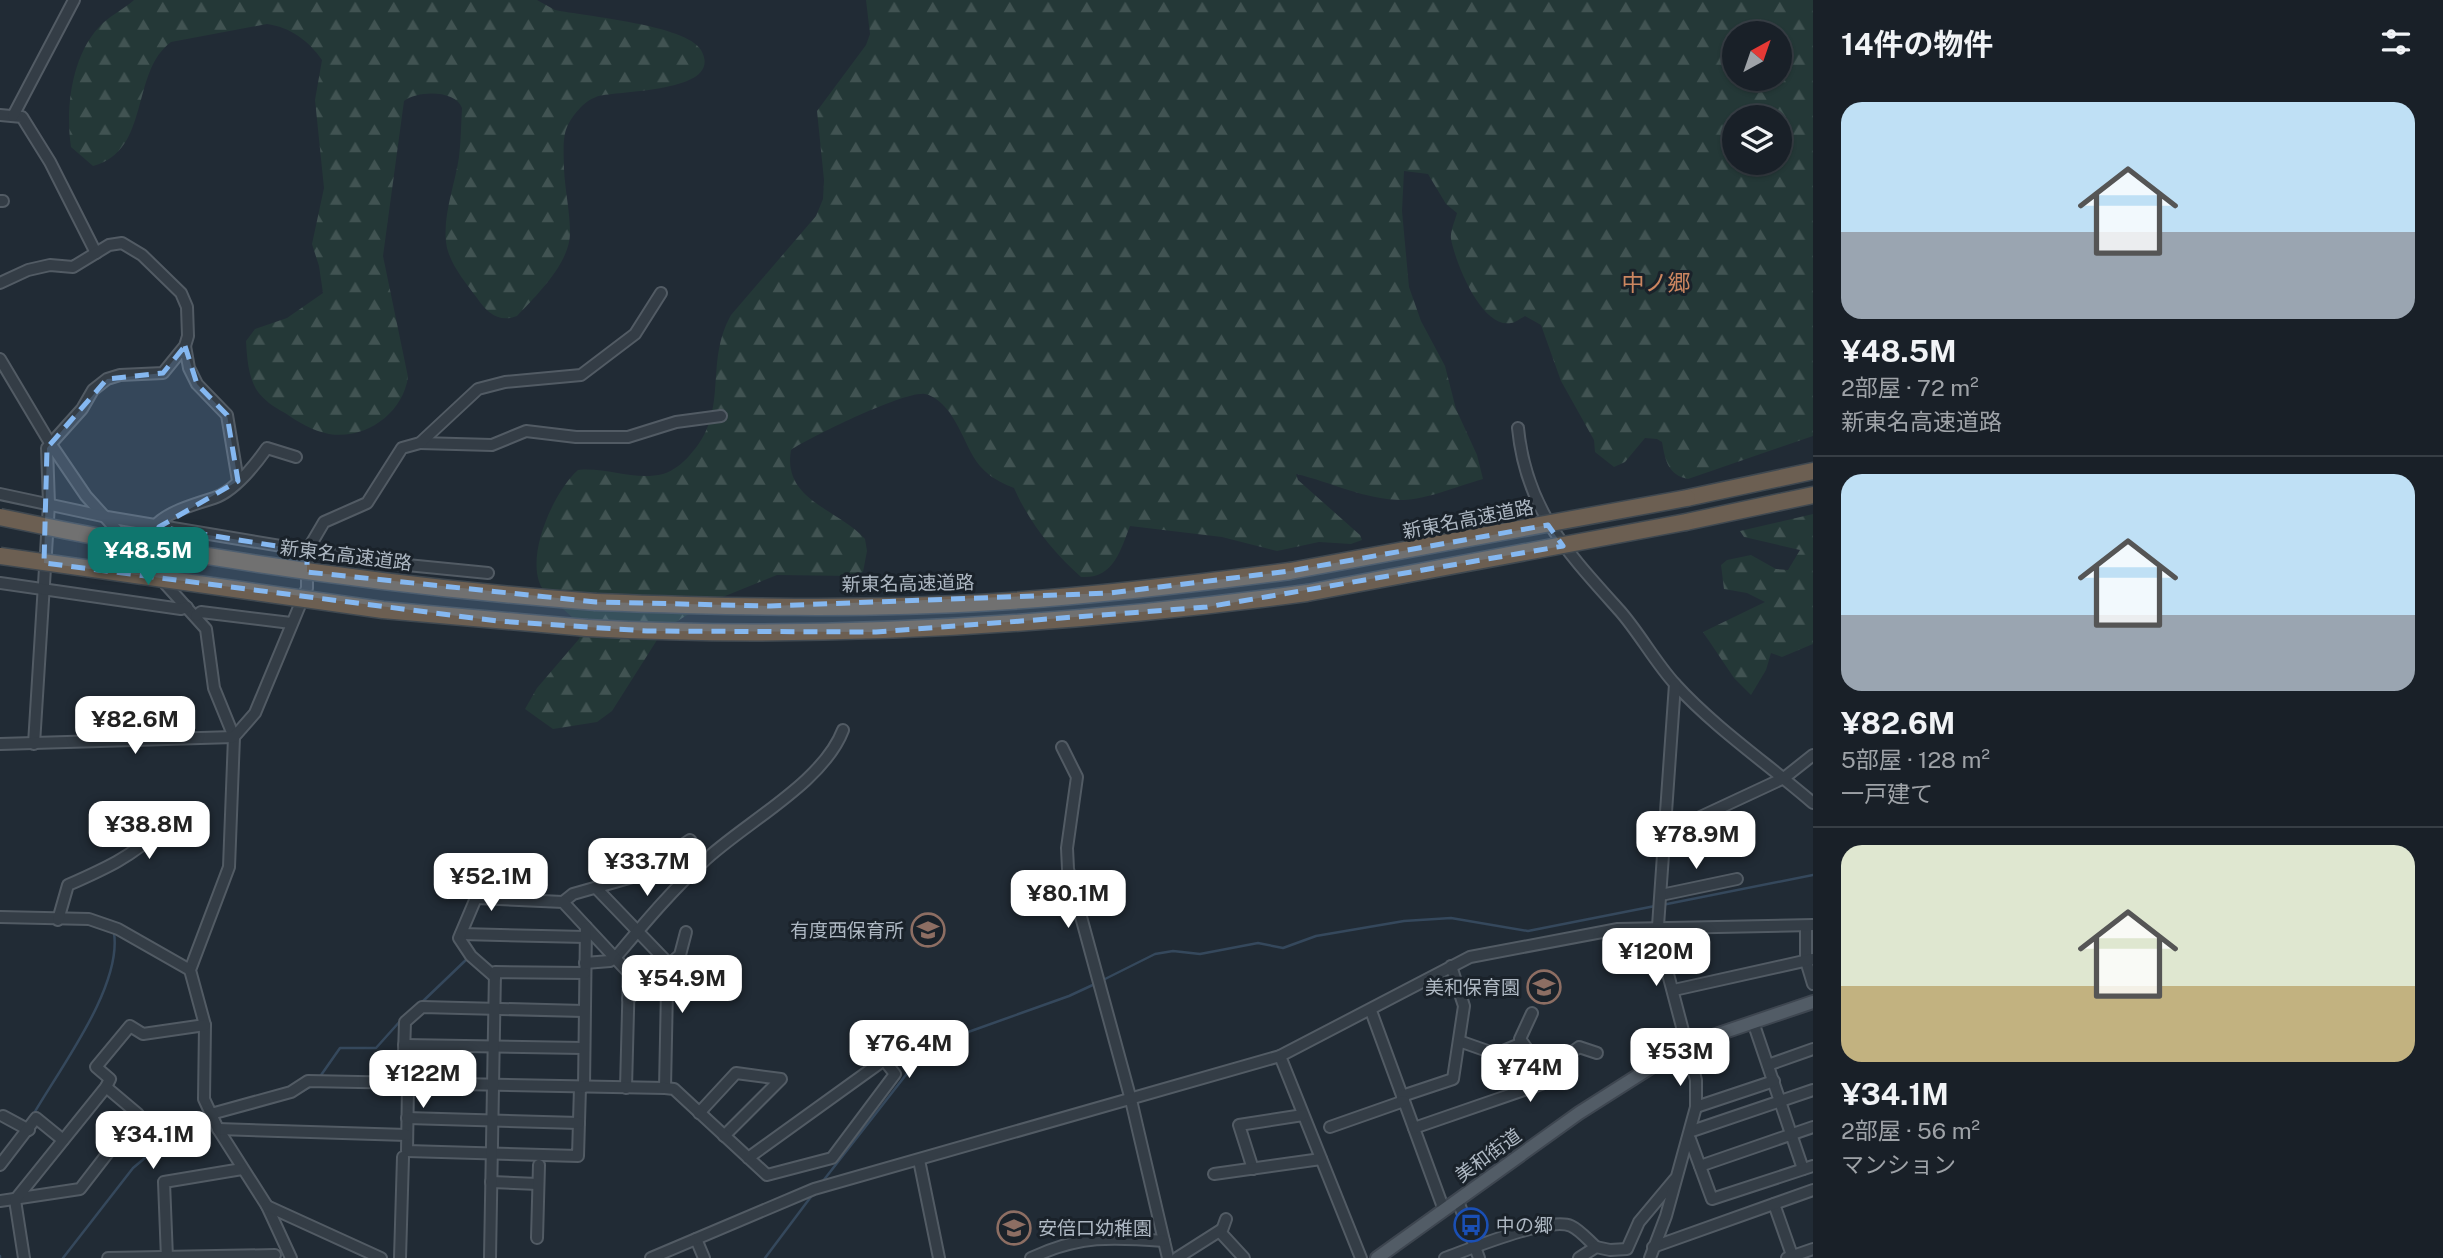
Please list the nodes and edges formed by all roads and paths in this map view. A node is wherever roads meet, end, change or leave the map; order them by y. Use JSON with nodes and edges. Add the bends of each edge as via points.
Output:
{"nodes":[{"id":1,"x":74,"y":0,"type":"edge"},
{"id":2,"x":0,"y":115,"type":"edge"},
{"id":3,"x":13,"y":116,"type":"junction"},
{"id":4,"x":96,"y":253,"type":"junction"},
{"id":5,"x":0,"y":283,"type":"edge"},
{"id":6,"x":661,"y":293,"type":"dead end"},
{"id":7,"x":185,"y":346,"type":"junction"},
{"id":8,"x":0,"y":359,"type":"edge"},
{"id":9,"x":722,"y":416,"type":"dead end"},
{"id":10,"x":1518,"y":428,"type":"dead end"},
{"id":11,"x":50,"y":443,"type":"junction"},
{"id":12,"x":420,"y":443,"type":"junction"},
{"id":13,"x":296,"y":457,"type":"dead end"},
{"id":14,"x":1813,"y":471,"type":"edge"},
{"id":15,"x":238,"y":481,"type":"junction"},
{"id":16,"x":0,"y":494,"type":"edge"},
{"id":17,"x":1813,"y":495,"type":"edge"},
{"id":18,"x":49,"y":504,"type":"junction"},
{"id":19,"x":0,"y":517,"type":"edge"},
{"id":20,"x":107,"y":517,"type":"junction"},
{"id":21,"x":155,"y":526,"type":"junction"},
{"id":22,"x":307,"y":551,"type":"junction"},
{"id":23,"x":0,"y":556,"type":"edge"},
{"id":24,"x":488,"y":573,"type":"dead end"},
{"id":25,"x":0,"y":583,"type":"edge"},
{"id":26,"x":42,"y":589,"type":"junction"},
{"id":27,"x":187,"y":607,"type":"junction"},
{"id":28,"x":196,"y":616,"type":"junction"},
{"id":29,"x":291,"y":624,"type":"junction"},
{"id":30,"x":1675,"y":684,"type":"junction"},
{"id":31,"x":843,"y":730,"type":"dead end"},
{"id":32,"x":234,"y":737,"type":"junction"},
{"id":33,"x":0,"y":744,"type":"edge"},
{"id":34,"x":34,"y":744,"type":"junction"},
{"id":35,"x":1062,"y":747,"type":"dead end"},
{"id":36,"x":1813,"y":755,"type":"edge"},
{"id":37,"x":1784,"y":778,"type":"junction"},
{"id":38,"x":1813,"y":803,"type":"edge"},
{"id":39,"x":124,"y":810,"type":"dead end"},
{"id":40,"x":1666,"y":833,"type":"junction"},
{"id":41,"x":704,"y":860,"type":"junction"},
{"id":42,"x":1737,"y":879,"type":"dead end"},
{"id":43,"x":597,"y":889,"type":"junction"},
{"id":44,"x":1661,"y":895,"type":"junction"},
{"id":45,"x":563,"y":902,"type":"junction"},
{"id":46,"x":0,"y":917,"type":"edge"},
{"id":47,"x":58,"y":920,"type":"junction"},
{"id":48,"x":1809,"y":925,"type":"edge"},
{"id":49,"x":1658,"y":926,"type":"junction"},
{"id":50,"x":638,"y":931,"type":"junction"},
{"id":51,"x":586,"y":932,"type":"junction"},
{"id":52,"x":686,"y":932,"type":"dead end"},
{"id":53,"x":461,"y":934,"type":"junction"},
{"id":54,"x":615,"y":957,"type":"junction"},
{"id":55,"x":1809,"y":960,"type":"edge"},
{"id":56,"x":670,"y":965,"type":"junction"},
{"id":57,"x":1451,"y":966,"type":"junction"},
{"id":58,"x":585,"y":968,"type":"junction"},
{"id":59,"x":190,"y":970,"type":"junction"},
{"id":60,"x":629,"y":973,"type":"junction"},
{"id":61,"x":495,"y":977,"type":"junction"},
{"id":62,"x":1813,"y":984,"type":"edge"},
{"id":63,"x":643,"y":987,"type":"junction"},
{"id":64,"x":1674,"y":990,"type":"junction"},
{"id":65,"x":628,"y":999,"type":"junction"},
{"id":66,"x":1813,"y":1002,"type":"edge"},
{"id":67,"x":495,"y":1010,"type":"junction"},
{"id":68,"x":584,"y":1011,"type":"junction"},
{"id":69,"x":1371,"y":1011,"type":"junction"},
{"id":70,"x":1532,"y":1013,"type":"dead end"},
{"id":71,"x":1753,"y":1022,"type":"junction"},
{"id":72,"x":205,"y":1025,"type":"junction"},
{"id":73,"x":1459,"y":1041,"type":"junction"},
{"id":74,"x":1522,"y":1043,"type":"junction"},
{"id":75,"x":404,"y":1045,"type":"junction"},
{"id":76,"x":1686,"y":1045,"type":"junction"},
{"id":77,"x":494,"y":1047,"type":"junction"},
{"id":78,"x":583,"y":1048,"type":"junction"},
{"id":79,"x":1813,"y":1049,"type":"edge"},
{"id":80,"x":1597,"y":1053,"type":"dead end"},
{"id":81,"x":1280,"y":1056,"type":"junction"},
{"id":82,"x":1768,"y":1065,"type":"junction"},
{"id":83,"x":1544,"y":1073,"type":"junction"},
{"id":84,"x":1774,"y":1081,"type":"junction"},
{"id":85,"x":405,"y":1084,"type":"junction"},
{"id":86,"x":106,"y":1087,"type":"junction"},
{"id":87,"x":494,"y":1087,"type":"junction"},
{"id":88,"x":582,"y":1087,"type":"junction"},
{"id":89,"x":626,"y":1088,"type":"junction"},
{"id":90,"x":665,"y":1088,"type":"junction"},
{"id":91,"x":1813,"y":1090,"type":"edge"},
{"id":92,"x":1403,"y":1098,"type":"junction"},
{"id":93,"x":1131,"y":1100,"type":"junction"},
{"id":94,"x":1781,"y":1101,"type":"junction"},
{"id":95,"x":1696,"y":1107,"type":"junction"},
{"id":96,"x":699,"y":1113,"type":"junction"},
{"id":97,"x":211,"y":1114,"type":"junction"},
{"id":98,"x":1303,"y":1115,"type":"junction"},
{"id":99,"x":3,"y":1116,"type":"dead end"},
{"id":100,"x":407,"y":1118,"type":"junction"},
{"id":101,"x":493,"y":1120,"type":"junction"},
{"id":102,"x":579,"y":1123,"type":"junction"},
{"id":103,"x":1330,"y":1127,"type":"dead end"},
{"id":104,"x":1813,"y":1127,"type":"edge"},
{"id":105,"x":1414,"y":1128,"type":"junction"},
{"id":106,"x":218,"y":1129,"type":"junction"},
{"id":107,"x":29,"y":1130,"type":"junction"},
{"id":108,"x":1792,"y":1134,"type":"junction"},
{"id":109,"x":407,"y":1135,"type":"junction"},
{"id":110,"x":1691,"y":1135,"type":"junction"},
{"id":111,"x":724,"y":1136,"type":"junction"},
{"id":112,"x":63,"y":1140,"type":"junction"},
{"id":113,"x":492,"y":1155,"type":"junction"},
{"id":114,"x":403,"y":1157,"type":"dead end"},
{"id":115,"x":748,"y":1158,"type":"junction"},
{"id":116,"x":1321,"y":1159,"type":"junction"},
{"id":117,"x":919,"y":1160,"type":"junction"},
{"id":118,"x":0,"y":1165,"type":"edge"},
{"id":119,"x":539,"y":1165,"type":"dead end"},
{"id":120,"x":1700,"y":1166,"type":"junction"},
{"id":121,"x":1808,"y":1167,"type":"edge"},
{"id":122,"x":1253,"y":1168,"type":"junction"},
{"id":123,"x":242,"y":1169,"type":"junction"},
{"id":124,"x":1214,"y":1174,"type":"dead end"},
{"id":125,"x":1677,"y":1176,"type":"junction"},
{"id":126,"x":1768,"y":1180,"type":"junction"},
{"id":127,"x":491,"y":1182,"type":"junction"},
{"id":128,"x":538,"y":1184,"type":"junction"},
{"id":129,"x":1813,"y":1190,"type":"edge"},
{"id":130,"x":15,"y":1200,"type":"junction"},
{"id":131,"x":0,"y":1201,"type":"edge"},
{"id":132,"x":1458,"y":1201,"type":"junction"},
{"id":133,"x":1776,"y":1204,"type":"junction"},
{"id":134,"x":267,"y":1206,"type":"junction"},
{"id":135,"x":1444,"y":1210,"type":"junction"},
{"id":136,"x":1226,"y":1219,"type":"dead end"},
{"id":137,"x":1221,"y":1230,"type":"junction"},
{"id":138,"x":537,"y":1238,"type":"dead end"},
{"id":139,"x":695,"y":1239,"type":"junction"},
{"id":140,"x":1164,"y":1241,"type":"junction"},
{"id":141,"x":1597,"y":1247,"type":"junction"},
{"id":142,"x":1813,"y":1249,"type":"edge"},
{"id":143,"x":1477,"y":1253,"type":"edge"},
{"id":144,"x":1652,"y":1253,"type":"edge"},
{"id":145,"x":275,"y":1255,"type":"dead end"},
{"id":146,"x":167,"y":1257,"type":"edge"},
{"id":147,"x":658,"y":1257,"type":"edge"},
{"id":148,"x":1791,"y":1257,"type":"edge"},
{"id":149,"x":24,"y":1258,"type":"edge"},
{"id":150,"x":108,"y":1258,"type":"edge"},
{"id":151,"x":292,"y":1258,"type":"edge"},
{"id":152,"x":381,"y":1258,"type":"edge"},
{"id":153,"x":400,"y":1258,"type":"edge"},
{"id":154,"x":489,"y":1258,"type":"edge"},
{"id":155,"x":704,"y":1258,"type":"edge"},
{"id":156,"x":939,"y":1258,"type":"edge"},
{"id":157,"x":1031,"y":1258,"type":"edge"},
{"id":158,"x":1168,"y":1258,"type":"edge"},
{"id":159,"x":1177,"y":1258,"type":"edge"},
{"id":160,"x":1244,"y":1258,"type":"edge"},
{"id":161,"x":1361,"y":1258,"type":"edge"},
{"id":162,"x":1377,"y":1258,"type":"edge"},
{"id":163,"x":1445,"y":1258,"type":"edge"},
{"id":164,"x":1579,"y":1258,"type":"edge"}],
"edges":[{"from":1,"to":3,"type":"street"},
{"from":2,"to":3,"type":"street"},
{"from":3,"to":4,"type":"street","via":[[22,117],[50,162]]},
{"from":4,"to":5,"type":"street","via":[[73,267],[50,265]]},
{"from":4,"to":7,"type":"street","via":[[122,243],[142,255],[181,293],[187,307]]},
{"from":6,"to":12,"type":"street","via":[[635,334],[581,376],[505,382],[478,389]]},
{"from":7,"to":11,"type":"street","via":[[163,373],[107,379]]},
{"from":7,"to":15,"type":"street","via":[[197,384],[227,415]]},
{"from":8,"to":11,"type":"street"},
{"from":9,"to":12,"type":"street","via":[[676,422],[628,437],[526,432],[492,445]]},
{"from":10,"to":30,"type":"street","via":[[1520,450],[1552,532]]},
{"from":11,"to":18,"type":"street"},
{"from":11,"to":20,"type":"street","via":[[86,496]]},
{"from":12,"to":22,"type":"street","via":[[402,448],[367,503],[324,522]]},
{"from":13,"to":15,"type":"street","via":[[267,448]]},
{"from":14,"to":19,"type":"highway","name":"新東名高速道路","bridge":true,"via":[[1290,571],[993,602],[770,606],[596,602],[279,568]]},
{"from":15,"to":21,"type":"street","via":[[216,498],[203,499],[162,518]]},
{"from":16,"to":18,"type":"street"},
{"from":17,"to":23,"type":"highway","bridge":true,"via":[[1307,593],[1103,618],[977,627],[751,633],[587,628],[370,608]]},
{"from":18,"to":20,"type":"street"},
{"from":18,"to":26,"type":"street"},
{"from":20,"to":21,"type":"street"},
{"from":20,"to":27,"type":"street"},
{"from":21,"to":22,"type":"street"},
{"from":22,"to":24,"type":"street"},
{"from":22,"to":29,"type":"street","via":[[307,588]]},
{"from":25,"to":26,"type":"street"},
{"from":26,"to":27,"type":"street"},
{"from":26,"to":34,"type":"street"},
{"from":27,"to":28,"type":"street"},
{"from":28,"to":29,"type":"street","via":[[201,612]]},
{"from":28,"to":32,"type":"street","via":[[206,629],[214,688]]},
{"from":29,"to":32,"type":"street","via":[[255,713]]},
{"from":30,"to":37,"type":"street"},
{"from":30,"to":40,"type":"street"},
{"from":31,"to":41,"type":"street","via":[[820,766]]},
{"from":32,"to":34,"type":"street"},
{"from":32,"to":59,"type":"street","via":[[229,867]]},
{"from":33,"to":34,"type":"street"},
{"from":35,"to":93,"type":"street","via":[[1077,777],[1068,869]]},
{"from":36,"to":37,"type":"street"},
{"from":37,"to":38,"type":"street"},
{"from":37,"to":40,"type":"street"},
{"from":39,"to":47,"type":"street","via":[[143,816],[160,829],[118,863],[68,886]]},
{"from":40,"to":44,"type":"street"},
{"from":41,"to":43,"type":"street","via":[[690,840],[636,876]]},
{"from":41,"to":50,"type":"street"},
{"from":42,"to":44,"type":"street"},
{"from":43,"to":45,"type":"street","via":[[573,894]]},
{"from":43,"to":50,"type":"street"},
{"from":44,"to":49,"type":"street"},
{"from":45,"to":51,"type":"street"},
{"from":45,"to":53,"type":"street","via":[[476,898]]},
{"from":46,"to":47,"type":"street"},
{"from":47,"to":59,"type":"street","via":[[104,923]]},
{"from":48,"to":49,"type":"street"},
{"from":48,"to":55,"type":"street"},
{"from":49,"to":57,"type":"street","via":[[1558,938],[1470,957]]},
{"from":49,"to":64,"type":"street"},
{"from":50,"to":54,"type":"street"},
{"from":50,"to":56,"type":"street"},
{"from":51,"to":53,"type":"street"},
{"from":51,"to":54,"type":"street"},
{"from":51,"to":58,"type":"street"},
{"from":52,"to":56,"type":"street","via":[[680,955]]},
{"from":53,"to":61,"type":"street","via":[[471,956]]},
{"from":54,"to":58,"type":"street"},
{"from":54,"to":60,"type":"street"},
{"from":55,"to":62,"type":"street"},
{"from":55,"to":64,"type":"street"},
{"from":56,"to":63,"type":"street"},
{"from":57,"to":69,"type":"street"},
{"from":57,"to":73,"type":"street","via":[[1464,1006]]},
{"from":58,"to":61,"type":"street","via":[[495,972]]},
{"from":58,"to":68,"type":"street"},
{"from":59,"to":72,"type":"street"},
{"from":60,"to":63,"type":"street"},
{"from":60,"to":65,"type":"street"},
{"from":61,"to":67,"type":"street"},
{"from":63,"to":65,"type":"street"},
{"from":63,"to":90,"type":"street","via":[[667,989]]},
{"from":64,"to":76,"type":"street"},
{"from":65,"to":89,"type":"street"},
{"from":66,"to":71,"type":"main road","name":"美和街道"},
{"from":67,"to":68,"type":"street"},
{"from":67,"to":75,"type":"street","via":[[422,1007],[405,1023]]},
{"from":67,"to":77,"type":"street"},
{"from":68,"to":78,"type":"street"},
{"from":69,"to":81,"type":"street"},
{"from":69,"to":92,"type":"street"},
{"from":70,"to":74,"type":"street"},
{"from":71,"to":76,"type":"main road","name":"美和街道"},
{"from":71,"to":82,"type":"street"},
{"from":72,"to":86,"type":"street","via":[[143,1034],[130,1027],[96,1067],[110,1079]]},
{"from":72,"to":97,"type":"street","via":[[204,1099]]},
{"from":73,"to":74,"type":"street","via":[[1496,1054]]},
{"from":73,"to":92,"type":"street","via":[[1453,1079]]},
{"from":74,"to":83,"type":"street"},
{"from":75,"to":77,"type":"street"},
{"from":75,"to":85,"type":"street"},
{"from":76,"to":95,"type":"street","via":[[1696,1080]]},
{"from":76,"to":132,"type":"main road","name":"美和街道","via":[[1579,1113]]},
{"from":77,"to":78,"type":"street"},
{"from":77,"to":87,"type":"street"},
{"from":78,"to":88,"type":"street"},
{"from":79,"to":82,"type":"street"},
{"from":80,"to":83,"type":"street","via":[[1579,1047]]},
{"from":81,"to":93,"type":"street"},
{"from":81,"to":98,"type":"street"},
{"from":82,"to":84,"type":"street"},
{"from":83,"to":105,"type":"street","via":[[1550,1081]]},
{"from":84,"to":94,"type":"street"},
{"from":84,"to":95,"type":"street"},
{"from":85,"to":87,"type":"street"},
{"from":85,"to":97,"type":"street","via":[[308,1081],[290,1092]]},
{"from":85,"to":100,"type":"street"},
{"from":86,"to":112,"type":"street"},
{"from":86,"to":130,"type":"street","via":[[138,1114],[80,1189]]},
{"from":87,"to":88,"type":"street"},
{"from":87,"to":101,"type":"street"},
{"from":88,"to":89,"type":"street"},
{"from":88,"to":102,"type":"street"},
{"from":89,"to":90,"type":"street"},
{"from":90,"to":96,"type":"street","via":[[674,1090]]},
{"from":91,"to":94,"type":"street"},
{"from":92,"to":103,"type":"street"},
{"from":92,"to":105,"type":"street"},
{"from":93,"to":117,"type":"street"},
{"from":93,"to":140,"type":"street"},
{"from":94,"to":108,"type":"street"},
{"from":94,"to":110,"type":"street"},
{"from":95,"to":110,"type":"street"},
{"from":96,"to":111,"type":"street"},
{"from":96,"to":111,"type":"street","via":[[736,1073],[781,1079]]},
{"from":97,"to":106,"type":"street"},
{"from":98,"to":116,"type":"street"},
{"from":98,"to":122,"type":"street","via":[[1239,1125]]},
{"from":99,"to":107,"type":"street"},
{"from":100,"to":101,"type":"street"},
{"from":100,"to":109,"type":"street"},
{"from":101,"to":102,"type":"street"},
{"from":101,"to":113,"type":"street"},
{"from":102,"to":113,"type":"street","via":[[578,1156]]},
{"from":104,"to":108,"type":"street"},
{"from":105,"to":135,"type":"street"},
{"from":106,"to":109,"type":"street"},
{"from":106,"to":123,"type":"street"},
{"from":107,"to":112,"type":"street","via":[[36,1118]]},
{"from":107,"to":118,"type":"street"},
{"from":108,"to":120,"type":"street"},
{"from":108,"to":121,"type":"street"},
{"from":109,"to":113,"type":"street","via":[[407,1151]]},
{"from":110,"to":120,"type":"street"},
{"from":110,"to":125,"type":"street"},
{"from":111,"to":115,"type":"street"},
{"from":112,"to":130,"type":"street"},
{"from":113,"to":127,"type":"street"},
{"from":114,"to":153,"type":"street"},
{"from":115,"to":115,"type":"street","via":[[766,1175],[832,1158],[895,1074],[884,1060]]},
{"from":116,"to":122,"type":"street"},
{"from":116,"to":161,"type":"street"},
{"from":117,"to":139,"type":"street","via":[[819,1188]]},
{"from":117,"to":156,"type":"street"},
{"from":119,"to":128,"type":"street"},
{"from":120,"to":126,"type":"street","via":[[1712,1199]]},
{"from":121,"to":126,"type":"street"},
{"from":122,"to":124,"type":"street"},
{"from":123,"to":134,"type":"street"},
{"from":123,"to":146,"type":"street","via":[[164,1182]]},
{"from":125,"to":141,"type":"street","via":[[1639,1222],[1627,1249]]},
{"from":125,"to":144,"type":"street"},
{"from":126,"to":133,"type":"street"},
{"from":127,"to":128,"type":"street"},
{"from":127,"to":154,"type":"street"},
{"from":128,"to":138,"type":"street"},
{"from":129,"to":133,"type":"street"},
{"from":130,"to":131,"type":"street"},
{"from":130,"to":149,"type":"street"},
{"from":132,"to":135,"type":"main road","name":"美和街道"},
{"from":132,"to":143,"type":"street"},
{"from":133,"to":144,"type":"street"},
{"from":133,"to":148,"type":"street"},
{"from":134,"to":151,"type":"street"},
{"from":134,"to":152,"type":"street"},
{"from":135,"to":162,"type":"main road","name":"美和街道"},
{"from":136,"to":137,"type":"street"},
{"from":137,"to":159,"type":"street"},
{"from":137,"to":160,"type":"street"},
{"from":139,"to":147,"type":"street"},
{"from":139,"to":155,"type":"street"},
{"from":140,"to":157,"type":"street","via":[[1108,1237],[1067,1242]]},
{"from":140,"to":158,"type":"street"},
{"from":141,"to":143,"type":"street","via":[[1562,1225],[1526,1230]]},
{"from":141,"to":164,"type":"street"},
{"from":142,"to":148,"type":"street"},
{"from":143,"to":163,"type":"street"},
{"from":145,"to":146,"type":"street"},
{"from":146,"to":150,"type":"street"}]}
